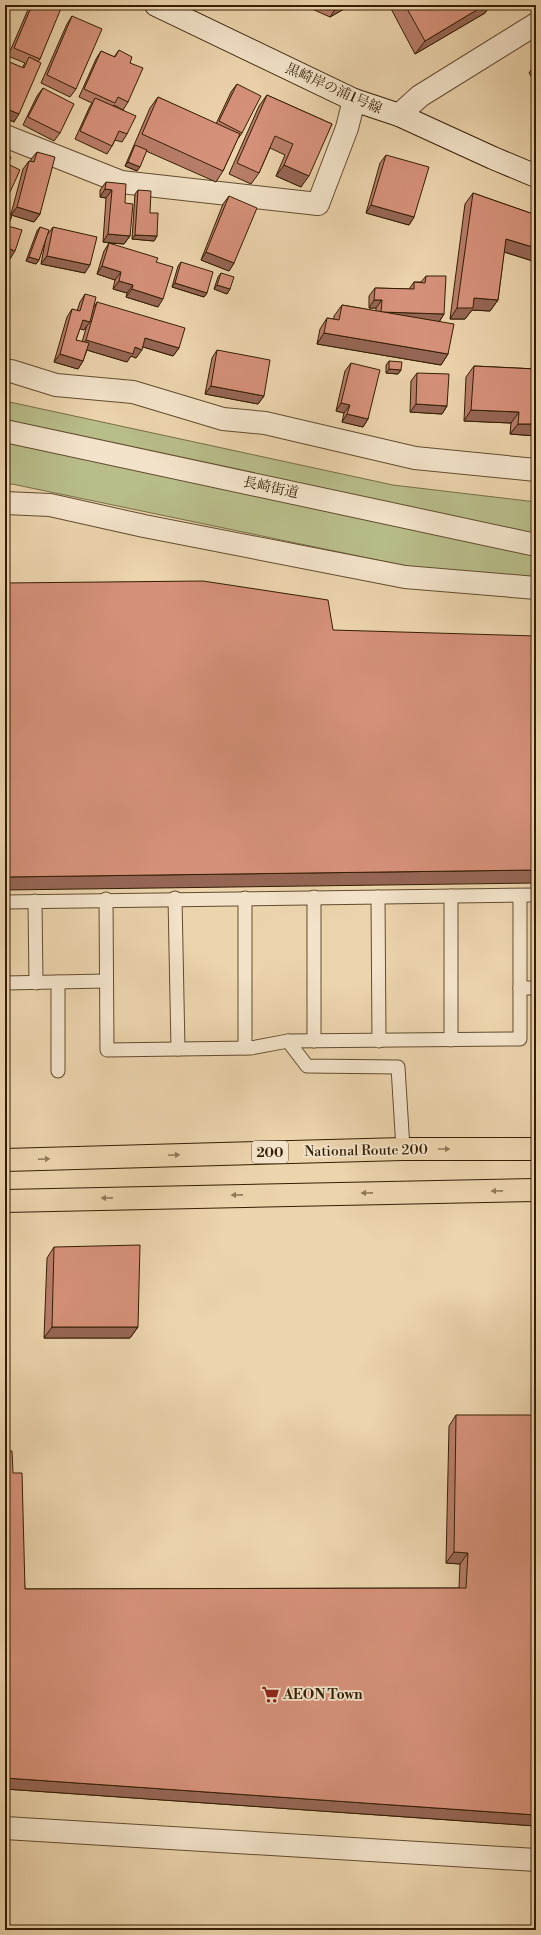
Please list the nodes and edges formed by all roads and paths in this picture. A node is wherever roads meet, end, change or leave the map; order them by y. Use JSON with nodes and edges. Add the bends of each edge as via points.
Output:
{"nodes":[{"id":1,"x":156,"y":5,"type":"edge"},
{"id":2,"x":536,"y":24,"type":"edge"},
{"id":3,"x":354,"y":100,"type":"junction"},
{"id":4,"x":399,"y":115,"type":"junction"},
{"id":5,"x":5,"y":136,"type":"edge"},
{"id":6,"x":536,"y":176,"type":"edge"},
{"id":7,"x":5,"y":372,"type":"edge"},
{"id":8,"x":5,"y":431,"type":"edge"},
{"id":9,"x":536,"y":470,"type":"edge"},
{"id":10,"x":5,"y":503,"type":"edge"},
{"id":11,"x":536,"y":545,"type":"edge"},
{"id":12,"x":536,"y":588,"type":"edge"},
{"id":13,"x":452,"y":896,"type":"junction"},
{"id":14,"x":520,"y":896,"type":"junction"},
{"id":15,"x":536,"y":896,"type":"edge"},
{"id":16,"x":314,"y":897,"type":"junction"},
{"id":17,"x":378,"y":897,"type":"junction"},
{"id":18,"x":175,"y":898,"type":"junction"},
{"id":19,"x":245,"y":898,"type":"junction"},
{"id":20,"x":106,"y":900,"type":"junction"},
{"id":21,"x":35,"y":901,"type":"junction"},
{"id":22,"x":5,"y":902,"type":"edge"},
{"id":23,"x":106,"y":981,"type":"junction"},
{"id":24,"x":36,"y":982,"type":"junction"},
{"id":25,"x":58,"y":982,"type":"junction"},
{"id":26,"x":5,"y":983,"type":"edge"},
{"id":27,"x":520,"y":988,"type":"junction"},
{"id":28,"x":536,"y":988,"type":"edge"},
{"id":29,"x":450,"y":1040,"type":"junction"},
{"id":30,"x":288,"y":1041,"type":"junction"},
{"id":31,"x":314,"y":1041,"type":"junction"},
{"id":32,"x":379,"y":1041,"type":"junction"},
{"id":33,"x":245,"y":1048,"type":"junction"},
{"id":34,"x":178,"y":1049,"type":"junction"},
{"id":35,"x":58,"y":1071,"type":"dead end"},
{"id":36,"x":403,"y":1149,"type":"junction"},
{"id":37,"x":536,"y":1149,"type":"edge"},
{"id":38,"x":5,"y":1160,"type":"edge"},
{"id":39,"x":536,"y":1190,"type":"edge"},
{"id":40,"x":5,"y":1201,"type":"edge"},
{"id":41,"x":5,"y":1828,"type":"edge"},
{"id":42,"x":536,"y":1860,"type":"edge"}],
"edges":[{"from":1,"to":3,"type":"street","name":"黒崎岸の浦1号線"},
{"from":2,"to":4,"type":"street","via":[[420,96]]},
{"from":3,"to":4,"type":"street","name":"黒崎岸の浦1号線"},
{"from":3,"to":5,"type":"street","via":[[347,128],[318,204],[121,182]]},
{"from":4,"to":6,"type":"street","name":"黒崎岸の浦1号線"},
{"from":7,"to":9,"type":"street","via":[[10,371],[56,385],[133,392],[223,419],[265,423],[414,458]]},
{"from":8,"to":11,"type":"street","name":"長崎街道"},
{"from":10,"to":12,"type":"street","via":[[50,505],[405,577]]},
{"from":13,"to":14,"type":"lane"},
{"from":13,"to":17,"type":"lane"},
{"from":13,"to":29,"type":"lane"},
{"from":14,"to":15,"type":"lane"},
{"from":14,"to":27,"type":"lane"},
{"from":16,"to":17,"type":"lane"},
{"from":16,"to":19,"type":"lane"},
{"from":16,"to":31,"type":"lane"},
{"from":17,"to":32,"type":"lane"},
{"from":18,"to":19,"type":"lane"},
{"from":18,"to":20,"type":"lane"},
{"from":18,"to":34,"type":"lane"},
{"from":19,"to":33,"type":"lane"},
{"from":20,"to":21,"type":"lane"},
{"from":20,"to":23,"type":"lane"},
{"from":21,"to":22,"type":"lane"},
{"from":21,"to":24,"type":"lane"},
{"from":23,"to":25,"type":"lane"},
{"from":23,"to":34,"type":"lane","via":[[107,1050]]},
{"from":24,"to":25,"type":"lane"},
{"from":24,"to":26,"type":"lane"},
{"from":25,"to":35,"type":"lane"},
{"from":27,"to":28,"type":"lane"},
{"from":27,"to":29,"type":"lane","via":[[520,1040]]},
{"from":29,"to":32,"type":"lane"},
{"from":30,"to":31,"type":"lane"},
{"from":30,"to":33,"type":"lane"},
{"from":30,"to":36,"type":"lane","via":[[308,1066],[398,1067]]},
{"from":31,"to":32,"type":"lane"},
{"from":33,"to":34,"type":"lane"},
{"from":36,"to":37,"type":"highway","name":"National Route 200","number":"200","one_way":true},
{"from":38,"to":36,"type":"highway","name":"National Route 200","number":"200","one_way":true},
{"from":39,"to":40,"type":"highway","one_way":true},
{"from":41,"to":42,"type":"street"}]}
